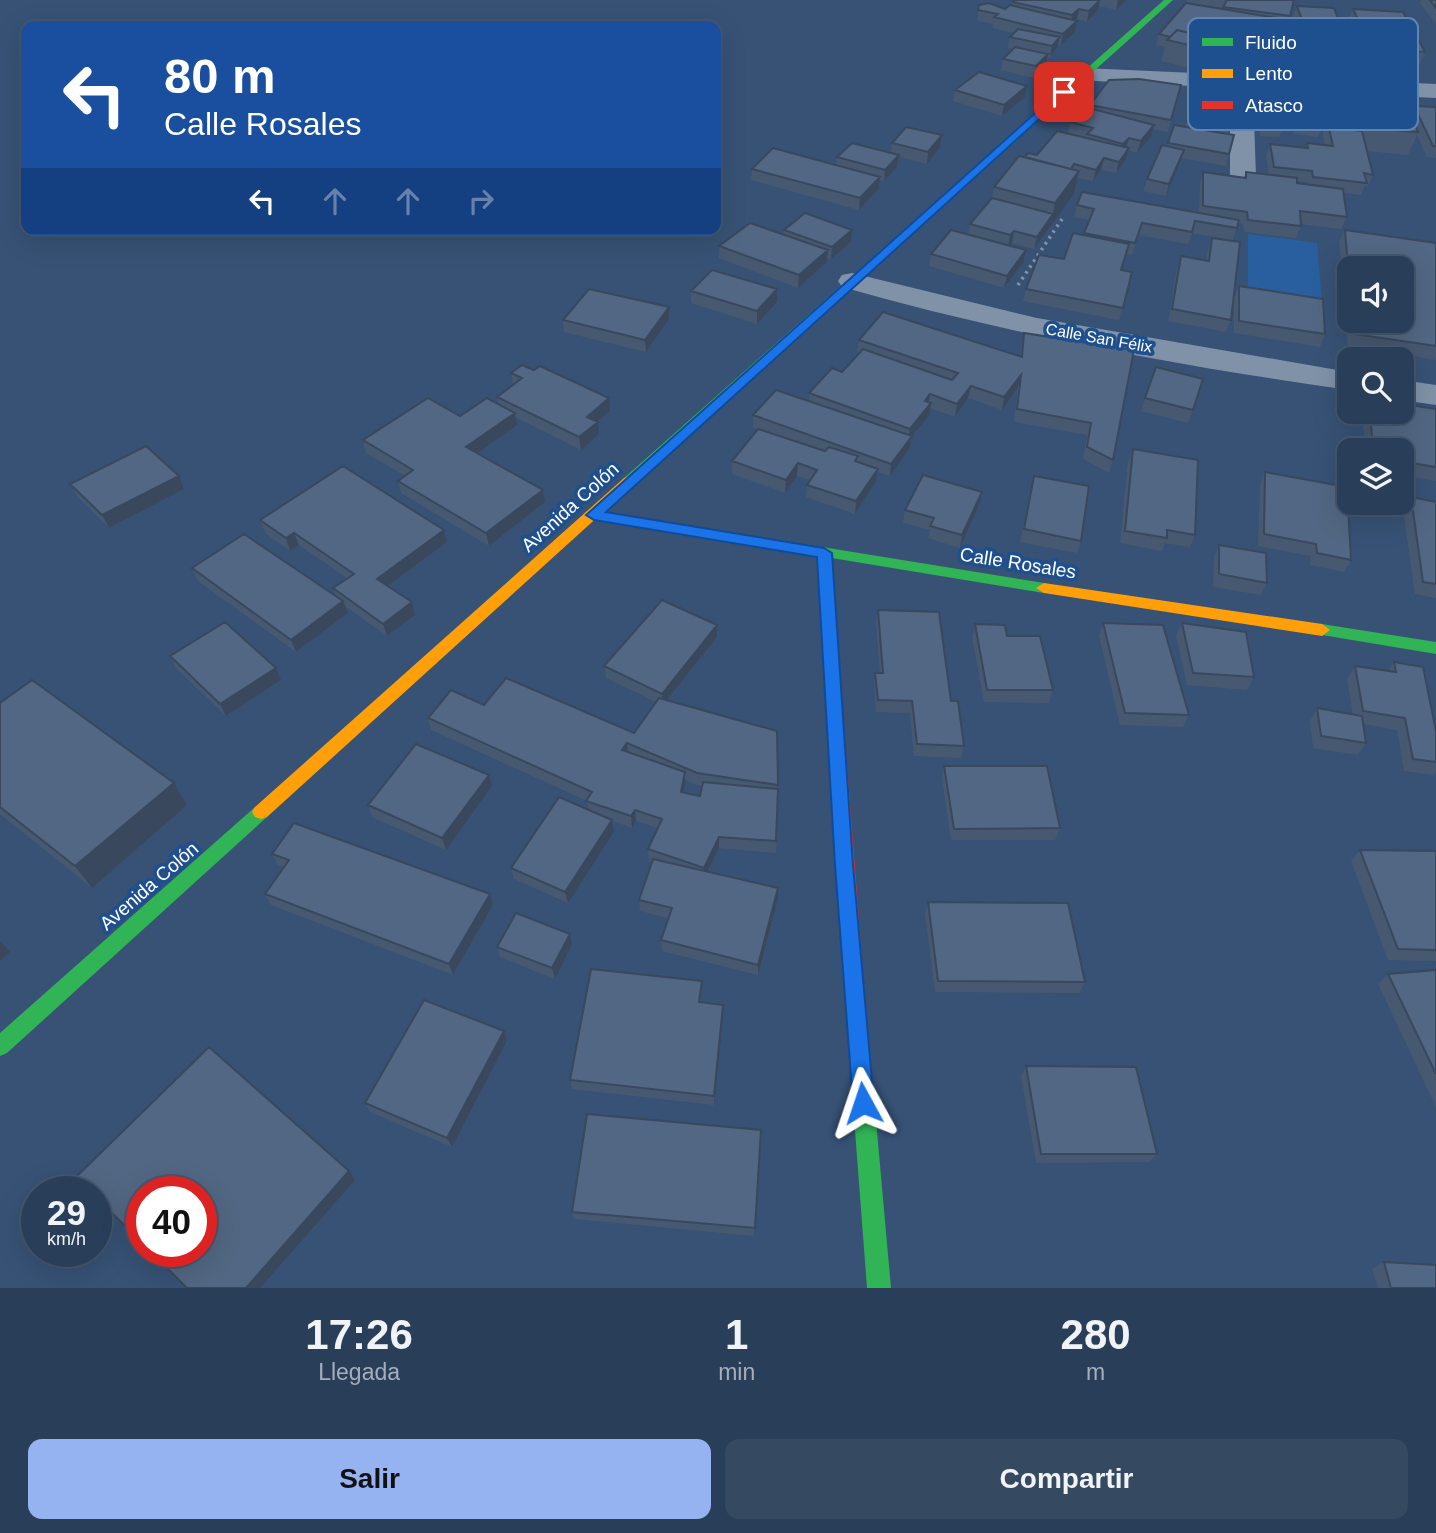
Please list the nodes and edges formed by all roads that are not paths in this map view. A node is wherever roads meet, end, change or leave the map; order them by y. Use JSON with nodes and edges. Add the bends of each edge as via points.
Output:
{"nodes":[{"id":1,"x":1169,"y":0,"type":"edge"},
{"id":2,"x":1084,"y":75,"type":"junction"},
{"id":3,"x":1188,"y":80,"type":"edge"},
{"id":4,"x":1418,"y":90,"type":"edge"},
{"id":5,"x":1436,"y":91,"type":"edge"},
{"id":6,"x":1242,"y":130,"type":"edge"},
{"id":7,"x":1243,"y":177,"type":"edge"},
{"id":8,"x":852,"y":281,"type":"junction"},
{"id":9,"x":1337,"y":379,"type":"edge"},
{"id":10,"x":1414,"y":392,"type":"edge"},
{"id":11,"x":1436,"y":396,"type":"edge"},
{"id":12,"x":594,"y":515,"type":"junction"},
{"id":13,"x":824,"y":553,"type":"junction"},
{"id":14,"x":1436,"y":648,"type":"edge"},
{"id":15,"x":0,"y":1046,"type":"edge"},
{"id":16,"x":879,"y":1288,"type":"edge"}],
"edges":[{"from":1,"to":2,"type":"street","name":"Avenida Colón"},
{"from":2,"to":3,"type":"street"},
{"from":2,"to":8,"type":"street","name":"Avenida Colón"},
{"from":4,"to":5,"type":"street"},
{"from":6,"to":7,"type":"street"},
{"from":8,"to":9,"type":"street","name":"Calle San Félix","via":[[997,319]]},
{"from":8,"to":12,"type":"street","name":"Avenida Colón"},
{"from":10,"to":11,"type":"street"},
{"from":12,"to":13,"type":"street","name":"Calle Rosales"},
{"from":12,"to":15,"type":"street","name":"Avenida Colón"},
{"from":13,"to":14,"type":"street","name":"Calle Rosales"},
{"from":13,"to":16,"type":"street"}]}
